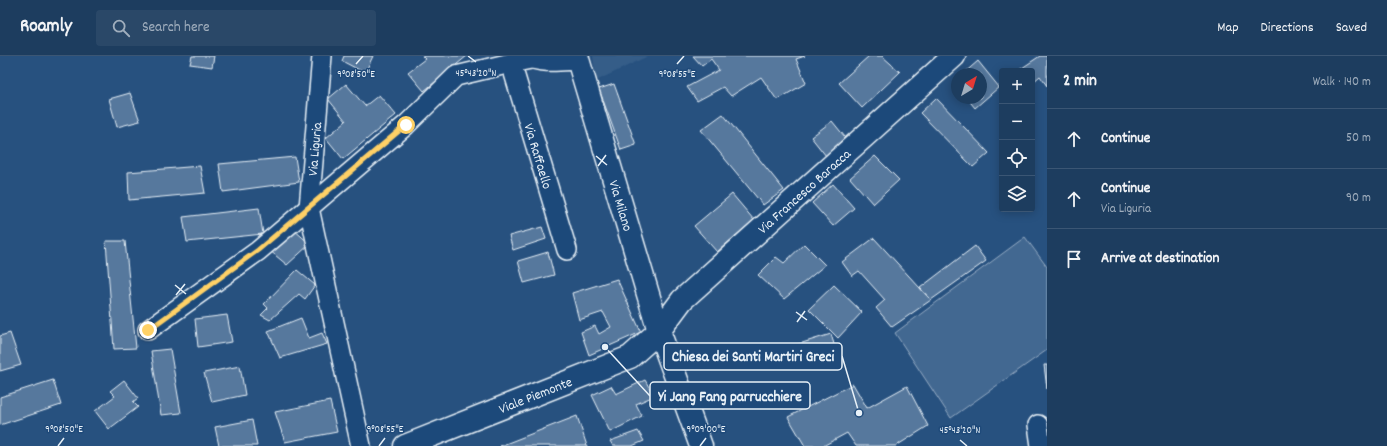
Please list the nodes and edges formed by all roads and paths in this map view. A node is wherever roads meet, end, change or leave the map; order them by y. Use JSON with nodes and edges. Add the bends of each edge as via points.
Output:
{"nodes":[{"id":1,"x":322,"y":56,"type":"edge"},
{"id":2,"x":954,"y":56,"type":"edge"},
{"id":3,"x":578,"y":58,"type":"edge"},
{"id":4,"x":522,"y":59,"type":"edge"},
{"id":5,"x":309,"y":208,"type":"junction"},
{"id":6,"x":567,"y":250,"type":"dead end"},
{"id":7,"x":148,"y":330,"type":"dead end"},
{"id":8,"x":659,"y":331,"type":"junction"},
{"id":9,"x":1038,"y":425,"type":"dead end"},
{"id":10,"x":361,"y":446,"type":"edge"},
{"id":11,"x":405,"y":446,"type":"edge"},
{"id":12,"x":701,"y":446,"type":"edge"},
{"id":13,"x":1041,"y":446,"type":"edge"}],
"edges":[{"from":1,"to":5,"type":"street","name":"Via Liguria"},
{"from":2,"to":8,"type":"street","name":"Via Francesco Baracca","via":[[682,300]]},
{"from":3,"to":4,"type":"street","via":[[554,62]]},
{"from":3,"to":8,"type":"street","name":"Via Milano"},
{"from":4,"to":5,"type":"street","via":[[456,76],[406,125]]},
{"from":4,"to":6,"type":"street","name":"Via Raffaello"},
{"from":5,"to":7,"type":"street","via":[[258,250]]},
{"from":5,"to":10,"type":"street","name":"Via Liguria"},
{"from":8,"to":11,"type":"street","name":"Viale Piemonte","via":[[630,357]]},
{"from":8,"to":12,"type":"street","name":"Via Milano"},
{"from":9,"to":13,"type":"street"}]}
